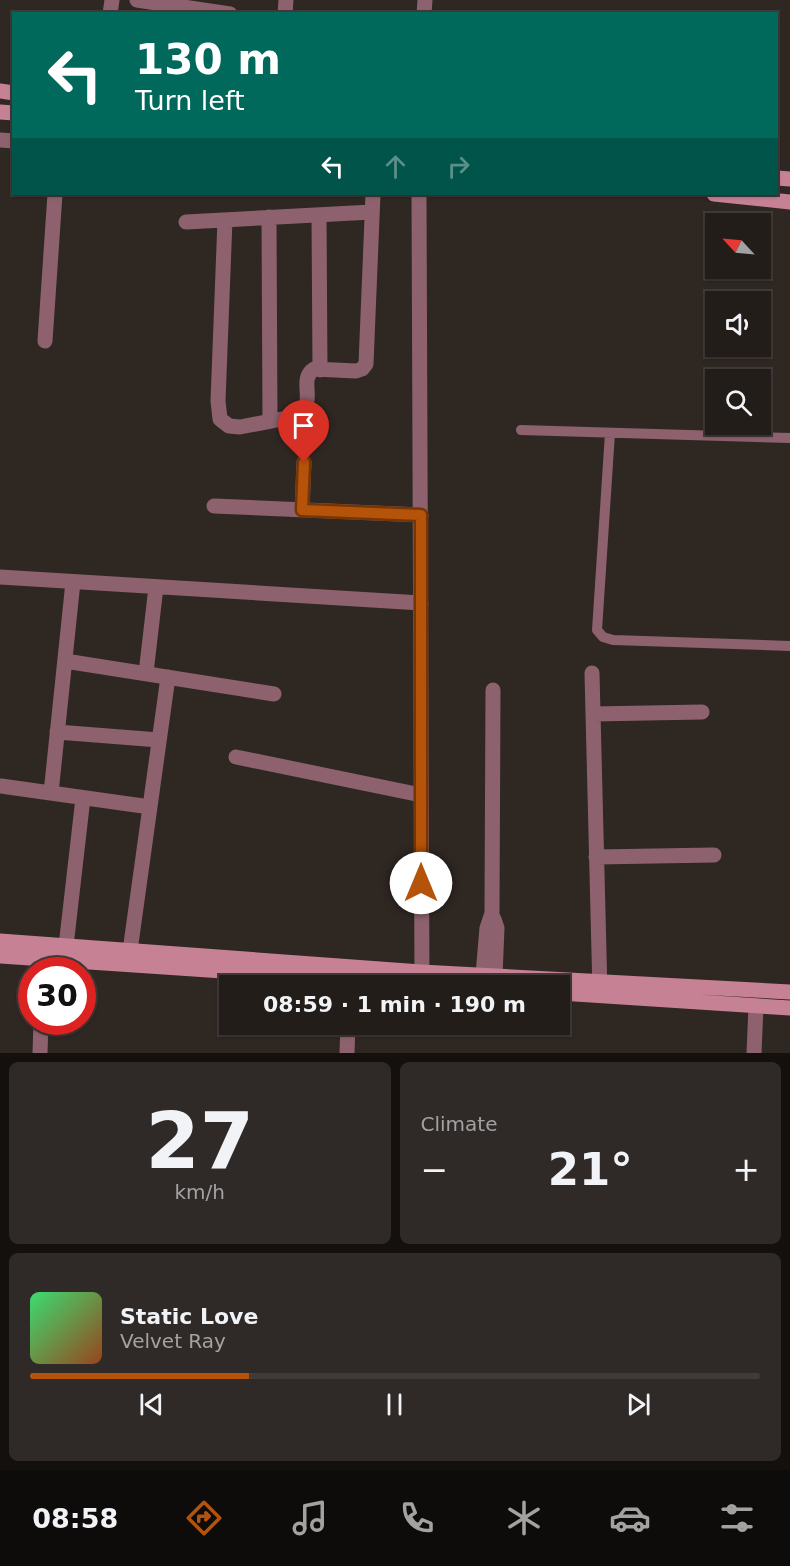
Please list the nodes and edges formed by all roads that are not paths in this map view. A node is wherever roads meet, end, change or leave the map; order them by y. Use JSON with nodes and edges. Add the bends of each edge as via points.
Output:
{"nodes":[{"id":1,"x":137,"y":0,"type":"edge"},
{"id":2,"x":164,"y":2,"type":"edge"},
{"id":3,"x":219,"y":12,"type":"edge"},
{"id":4,"x":55,"y":195,"type":"edge"},
{"id":5,"x":373,"y":195,"type":"edge"},
{"id":6,"x":419,"y":195,"type":"edge"},
{"id":7,"x":724,"y":195,"type":"edge"},
{"id":8,"x":790,"y":202,"type":"edge"},
{"id":9,"x":372,"y":212,"type":"junction"},
{"id":10,"x":319,"y":215,"type":"junction"},
{"id":11,"x":269,"y":217,"type":"junction"},
{"id":12,"x":225,"y":220,"type":"junction"},
{"id":13,"x":186,"y":222,"type":"dead end"},
{"id":14,"x":45,"y":341,"type":"dead end"},
{"id":15,"x":320,"y":370,"type":"junction"},
{"id":16,"x":270,"y":421,"type":"junction"},
{"id":17,"x":521,"y":430,"type":"dead end"},
{"id":18,"x":610,"y":433,"type":"junction"},
{"id":19,"x":790,"y":438,"type":"edge"},
{"id":20,"x":304,"y":462,"type":"dead end"},
{"id":21,"x":214,"y":506,"type":"dead end"},
{"id":22,"x":302,"y":510,"type":"junction"},
{"id":23,"x":421,"y":515,"type":"junction"},
{"id":24,"x":0,"y":577,"type":"edge"},
{"id":25,"x":73,"y":582,"type":"junction"},
{"id":26,"x":156,"y":587,"type":"junction"},
{"id":27,"x":421,"y":603,"type":"junction"},
{"id":28,"x":790,"y":646,"type":"edge"},
{"id":29,"x":65,"y":661,"type":"junction"},
{"id":30,"x":146,"y":673,"type":"junction"},
{"id":31,"x":592,"y":673,"type":"dead end"},
{"id":32,"x":168,"y":677,"type":"junction"},
{"id":33,"x":493,"y":690,"type":"dead end"},
{"id":34,"x":274,"y":694,"type":"dead end"},
{"id":35,"x":702,"y":712,"type":"dead end"},
{"id":36,"x":593,"y":714,"type":"junction"},
{"id":37,"x":57,"y":732,"type":"junction"},
{"id":38,"x":159,"y":741,"type":"junction"},
{"id":39,"x":236,"y":757,"type":"dead end"},
{"id":40,"x":1,"y":786,"type":"edge"},
{"id":41,"x":51,"y":793,"type":"junction"},
{"id":42,"x":421,"y":795,"type":"junction"},
{"id":43,"x":83,"y":798,"type":"junction"},
{"id":44,"x":150,"y":807,"type":"junction"},
{"id":45,"x":714,"y":855,"type":"dead end"},
{"id":46,"x":596,"y":857,"type":"junction"},
{"id":47,"x":0,"y":941,"type":"edge"},
{"id":48,"x":66,"y":946,"type":"junction"},
{"id":49,"x":130,"y":951,"type":"junction"},
{"id":50,"x":0,"y":956,"type":"edge"},
{"id":51,"x":18,"y":960,"type":"edge"},
{"id":52,"x":96,"y":968,"type":"edge"},
{"id":53,"x":224,"y":975,"type":"edge"},
{"id":54,"x":389,"y":975,"type":"edge"},
{"id":55,"x":421,"y":975,"type":"edge"},
{"id":56,"x":489,"y":975,"type":"edge"},
{"id":57,"x":570,"y":984,"type":"edge"},
{"id":58,"x":600,"y":988,"type":"junction"},
{"id":59,"x":570,"y":992,"type":"edge"},
{"id":60,"x":790,"y":992,"type":"edge"},
{"id":61,"x":756,"y":1006,"type":"junction"},
{"id":62,"x":790,"y":1008,"type":"edge"},
{"id":63,"x":41,"y":1035,"type":"edge"},
{"id":64,"x":348,"y":1035,"type":"edge"},
{"id":65,"x":40,"y":1053,"type":"edge"},
{"id":66,"x":347,"y":1053,"type":"edge"},
{"id":67,"x":754,"y":1053,"type":"edge"}],
"edges":[{"from":1,"to":2,"type":"street"},
{"from":2,"to":3,"type":"street"},
{"from":4,"to":14,"type":"street"},
{"from":5,"to":9,"type":"street"},
{"from":6,"to":23,"type":"street"},
{"from":7,"to":8,"type":"street"},
{"from":9,"to":10,"type":"street"},
{"from":9,"to":15,"type":"street","via":[[366,364],[356,371]]},
{"from":10,"to":11,"type":"street"},
{"from":10,"to":15,"type":"street"},
{"from":11,"to":12,"type":"street"},
{"from":11,"to":16,"type":"street"},
{"from":12,"to":13,"type":"street"},
{"from":12,"to":16,"type":"street","via":[[220,419],[229,426],[240,427]]},
{"from":15,"to":16,"type":"street","via":[[314,369],[307,377],[305,409],[298,416]]},
{"from":17,"to":18,"type":"lane"},
{"from":18,"to":19,"type":"lane"},
{"from":18,"to":28,"type":"lane","via":[[597,630],[613,640]]},
{"from":20,"to":22,"type":"street"},
{"from":21,"to":22,"type":"street"},
{"from":22,"to":23,"type":"street"},
{"from":23,"to":27,"type":"street"},
{"from":24,"to":25,"type":"street"},
{"from":25,"to":26,"type":"street"},
{"from":25,"to":29,"type":"street"},
{"from":26,"to":27,"type":"street"},
{"from":26,"to":30,"type":"street"},
{"from":27,"to":42,"type":"street"},
{"from":29,"to":30,"type":"street"},
{"from":29,"to":37,"type":"street"},
{"from":30,"to":32,"type":"street"},
{"from":31,"to":36,"type":"street"},
{"from":32,"to":34,"type":"street"},
{"from":32,"to":38,"type":"street"},
{"from":33,"to":56,"type":"street"},
{"from":35,"to":36,"type":"street"},
{"from":36,"to":46,"type":"street"},
{"from":37,"to":38,"type":"street"},
{"from":37,"to":41,"type":"street"},
{"from":38,"to":44,"type":"street"},
{"from":39,"to":42,"type":"street"},
{"from":40,"to":41,"type":"street"},
{"from":41,"to":43,"type":"street"},
{"from":42,"to":55,"type":"street"},
{"from":43,"to":44,"type":"street"},
{"from":43,"to":48,"type":"street"},
{"from":44,"to":49,"type":"street"},
{"from":45,"to":46,"type":"street"},
{"from":46,"to":58,"type":"street"},
{"from":47,"to":48,"type":"street"},
{"from":48,"to":49,"type":"street"},
{"from":49,"to":54,"type":"street"},
{"from":50,"to":51,"type":"street"},
{"from":52,"to":53,"type":"street"},
{"from":57,"to":58,"type":"street"},
{"from":58,"to":59,"type":"street"},
{"from":58,"to":60,"type":"street"},
{"from":58,"to":61,"type":"street"},
{"from":61,"to":62,"type":"street"},
{"from":61,"to":67,"type":"street"},
{"from":63,"to":65,"type":"street"},
{"from":64,"to":66,"type":"street"}]}
